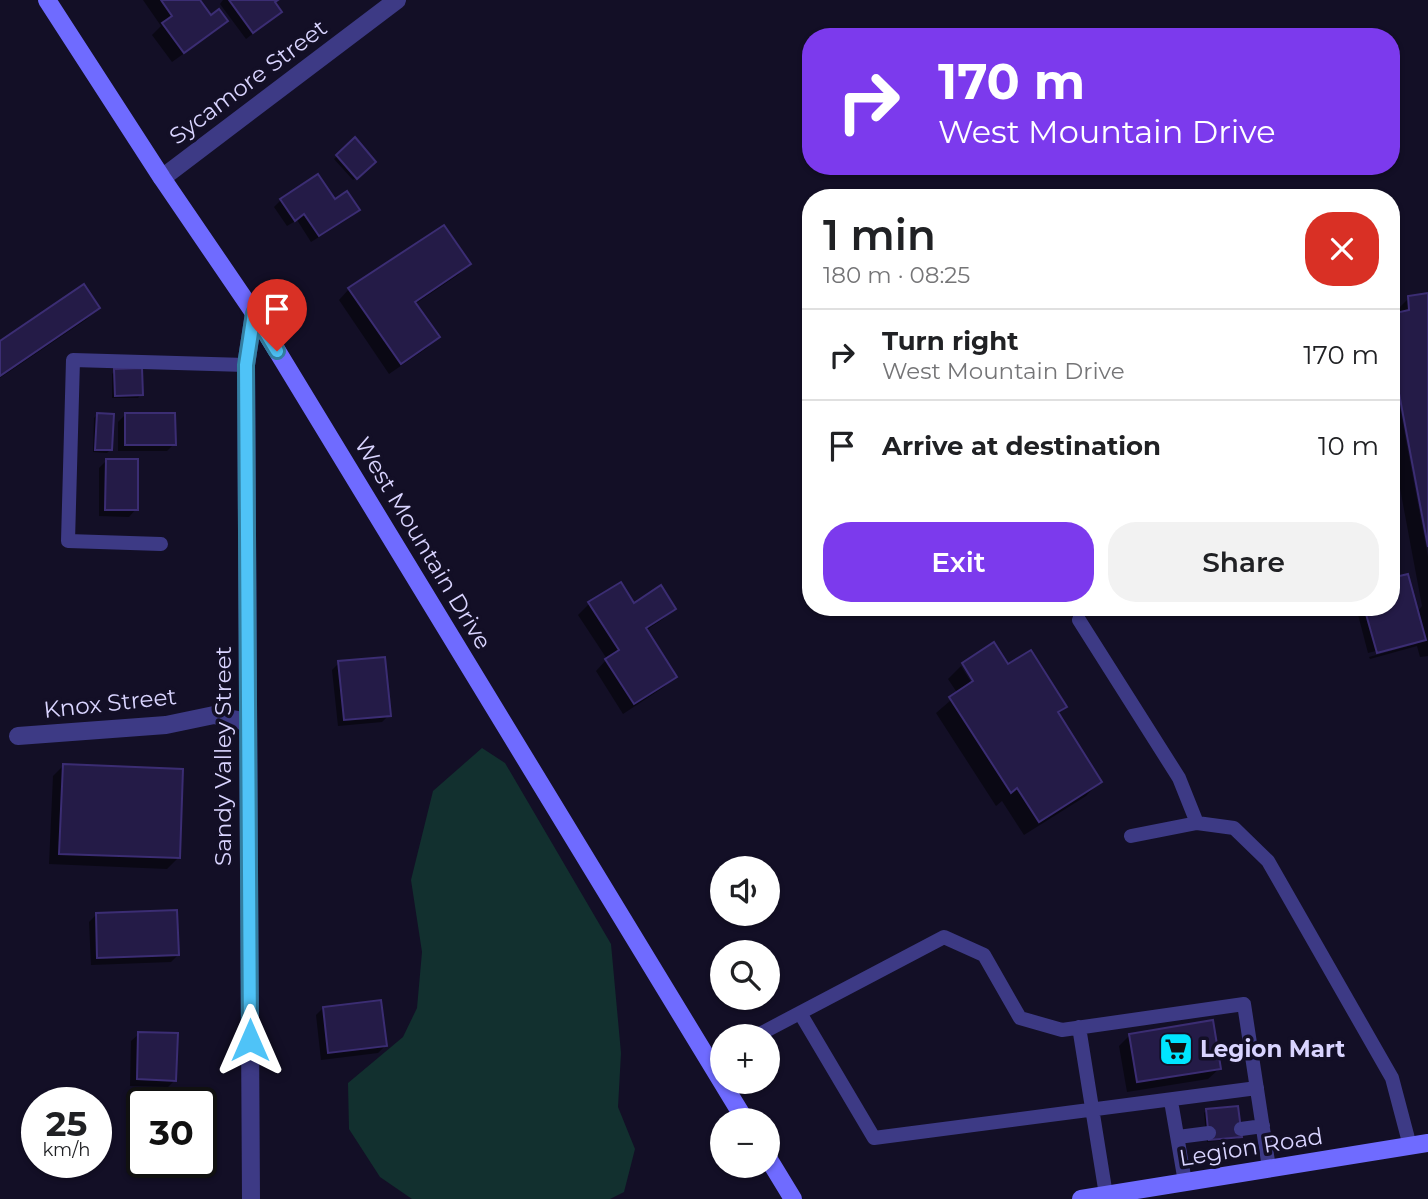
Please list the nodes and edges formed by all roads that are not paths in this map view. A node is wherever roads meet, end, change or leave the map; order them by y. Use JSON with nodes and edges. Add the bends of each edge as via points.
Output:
{"nodes":[{"id":1,"x":47,"y":0,"type":"edge"},
{"id":2,"x":397,"y":0,"type":"edge"},
{"id":3,"x":162,"y":178,"type":"junction"},
{"id":4,"x":254,"y":313,"type":"junction"},
{"id":5,"x":246,"y":365,"type":"junction"},
{"id":6,"x":161,"y":544,"type":"dead end"},
{"id":7,"x":1079,"y":620,"type":"dead end"},
{"id":8,"x":247,"y":722,"type":"junction"},
{"id":9,"x":18,"y":737,"type":"dead end"},
{"id":10,"x":1197,"y":823,"type":"junction"},
{"id":11,"x":1131,"y":836,"type":"dead end"},
{"id":12,"x":800,"y":1013,"type":"junction"},
{"id":13,"x":779,"y":1024,"type":"edge"},
{"id":14,"x":1079,"y":1027,"type":"junction"},
{"id":15,"x":710,"y":1047,"type":"edge"},
{"id":16,"x":1257,"y":1088,"type":"junction"},
{"id":17,"x":1171,"y":1101,"type":"junction"},
{"id":18,"x":1092,"y":1112,"type":"junction"},
{"id":19,"x":1263,"y":1126,"type":"junction"},
{"id":20,"x":1241,"y":1129,"type":"dead end"},
{"id":21,"x":1209,"y":1133,"type":"dead end"},
{"id":22,"x":1178,"y":1137,"type":"junction"},
{"id":23,"x":1428,"y":1143,"type":"edge"},
{"id":24,"x":1410,"y":1146,"type":"junction"},
{"id":25,"x":1269,"y":1168,"type":"junction"},
{"id":26,"x":780,"y":1178,"type":"edge"},
{"id":27,"x":1185,"y":1182,"type":"junction"},
{"id":28,"x":1106,"y":1195,"type":"junction"},
{"id":29,"x":251,"y":1199,"type":"edge"},
{"id":30,"x":793,"y":1199,"type":"edge"},
{"id":31,"x":1081,"y":1199,"type":"edge"}],
"edges":[{"from":1,"to":3,"type":"street","name":"West Mountain Drive"},
{"from":2,"to":3,"type":"street","name":"Sycamore Street"},
{"from":3,"to":4,"type":"street","name":"West Mountain Drive"},
{"from":4,"to":5,"type":"street","name":"Sandy Valley Street"},
{"from":4,"to":15,"type":"street","name":"West Mountain Drive"},
{"from":5,"to":6,"type":"lane","via":[[73,360],[68,541]]},
{"from":5,"to":8,"type":"street","name":"Sandy Valley Street"},
{"from":7,"to":10,"type":"lane","via":[[1179,778]]},
{"from":8,"to":9,"type":"street","name":"Knox Street","via":[[214,715],[166,724]]},
{"from":8,"to":29,"type":"street","name":"Sandy Valley Street"},
{"from":10,"to":11,"type":"lane"},
{"from":10,"to":24,"type":"lane","via":[[1234,828],[1268,861],[1392,1078]]},
{"from":12,"to":13,"type":"lane"},
{"from":12,"to":14,"type":"lane","via":[[944,937],[985,955],[1020,1018],[1062,1030]]},
{"from":12,"to":18,"type":"lane","via":[[873,1139]]},
{"from":14,"to":16,"type":"lane","via":[[1244,1004]]},
{"from":14,"to":18,"type":"lane"},
{"from":16,"to":17,"type":"lane"},
{"from":16,"to":19,"type":"lane"},
{"from":17,"to":18,"type":"lane"},
{"from":17,"to":22,"type":"lane"},
{"from":18,"to":28,"type":"lane"},
{"from":19,"to":20,"type":"lane"},
{"from":19,"to":25,"type":"lane"},
{"from":21,"to":22,"type":"lane"},
{"from":22,"to":27,"type":"lane"},
{"from":23,"to":24,"type":"street","name":"Legion Road"},
{"from":24,"to":25,"type":"street","name":"Legion Road"},
{"from":25,"to":27,"type":"street","name":"Legion Road"},
{"from":26,"to":30,"type":"street"},
{"from":27,"to":28,"type":"street","name":"Legion Road"},
{"from":28,"to":31,"type":"street","name":"Legion Road"}]}
